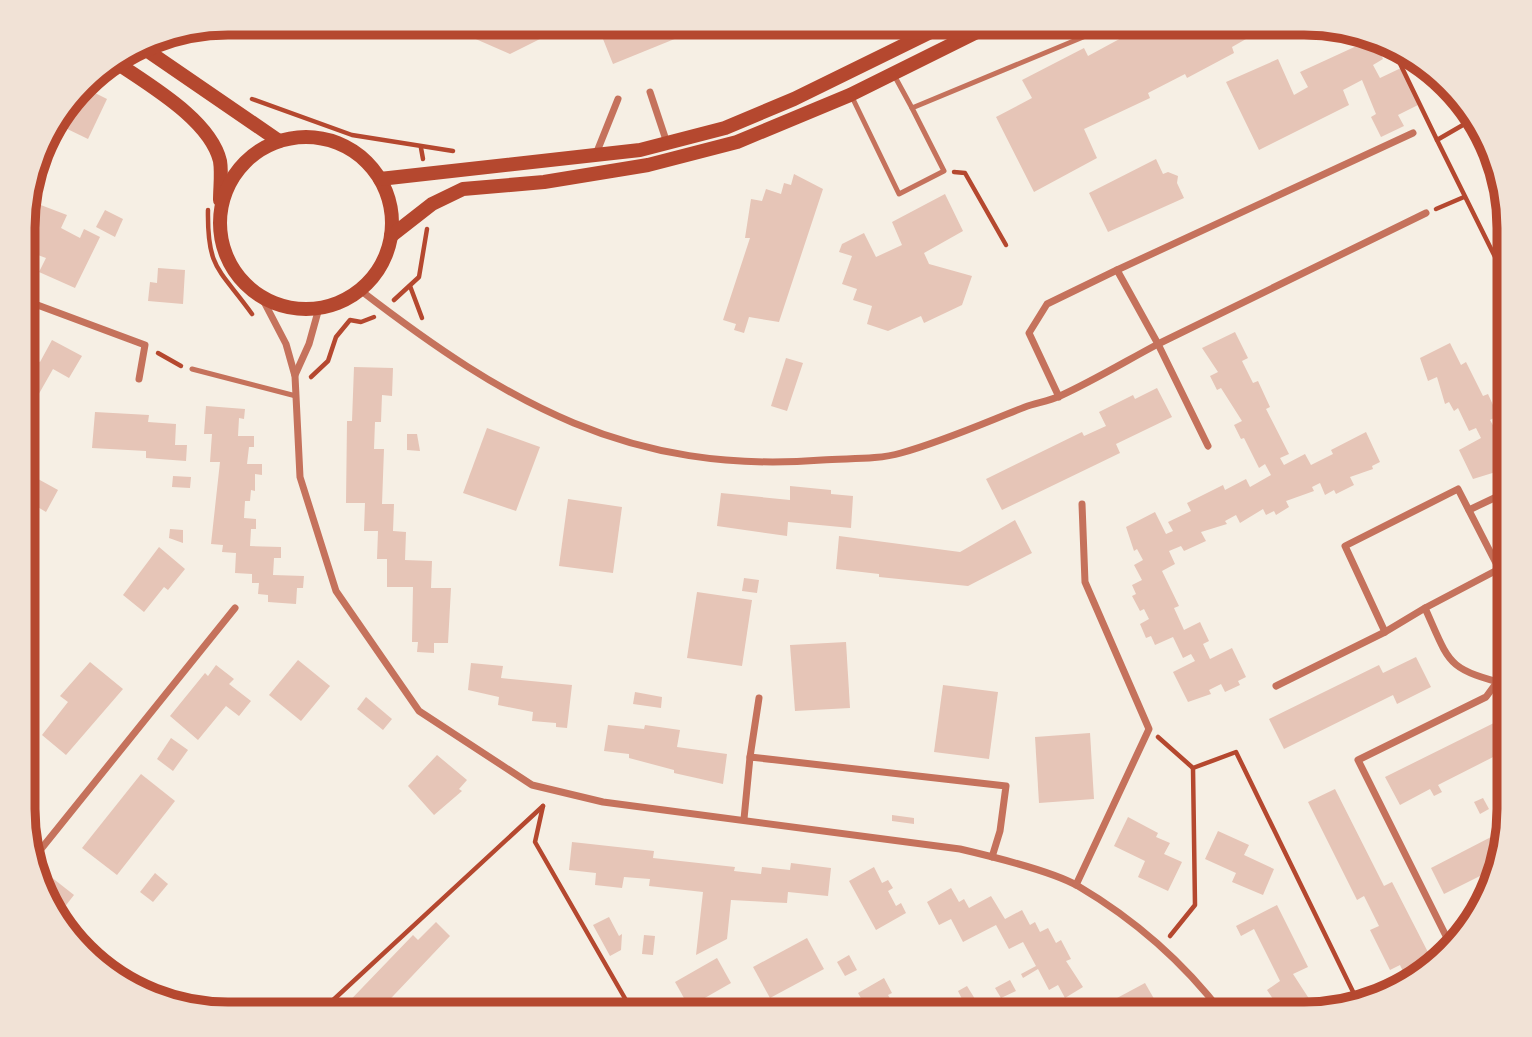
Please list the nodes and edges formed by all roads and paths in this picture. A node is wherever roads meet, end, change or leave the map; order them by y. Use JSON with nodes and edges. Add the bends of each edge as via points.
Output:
{"nodes":[{"id":1,"x":924,"y":35,"type":"edge"},
{"id":2,"x":970,"y":35,"type":"edge"},
{"id":3,"x":1088,"y":35,"type":"edge"},
{"id":4,"x":149,"y":52,"type":"edge"},
{"id":5,"x":1398,"y":60,"type":"edge"},
{"id":6,"x":123,"y":67,"type":"edge"},
{"id":7,"x":893,"y":72,"type":"junction"},
{"id":8,"x":650,"y":92,"type":"dead end"},
{"id":9,"x":240,"y":93,"type":"dead end"},
{"id":10,"x":850,"y":95,"type":"junction"},
{"id":11,"x":618,"y":99,"type":"dead end"},
{"id":12,"x":912,"y":108,"type":"junction"},
{"id":13,"x":1466,"y":124,"type":"edge"},
{"id":14,"x":1413,"y":132,"type":"dead end"},
{"id":15,"x":279,"y":141,"type":"junction"},
{"id":16,"x":1437,"y":141,"type":"junction"},
{"id":17,"x":667,"y":143,"type":"junction"},
{"id":18,"x":458,"y":152,"type":"dead end"},
{"id":19,"x":596,"y":155,"type":"junction"},
{"id":20,"x":944,"y":171,"type":"junction"},
{"id":21,"x":380,"y":179,"type":"junction"},
{"id":22,"x":1464,"y":197,"type":"junction"},
{"id":23,"x":1426,"y":213,"type":"joint"},
{"id":24,"x":220,"y":215,"type":"junction"},
{"id":25,"x":391,"y":236,"type":"junction"},
{"id":26,"x":1006,"y":244,"type":"dead end"},
{"id":27,"x":1497,"y":262,"type":"edge"},
{"id":28,"x":1117,"y":270,"type":"junction"},
{"id":29,"x":360,"y":290,"type":"junction"},
{"id":30,"x":261,"y":296,"type":"junction"},
{"id":31,"x":35,"y":304,"type":"edge"},
{"id":32,"x":318,"y":308,"type":"junction"},
{"id":33,"x":336,"y":337,"type":"dead end"},
{"id":34,"x":1158,"y":344,"type":"junction"},
{"id":35,"x":145,"y":345,"type":"junction"},
{"id":36,"x":192,"y":369,"type":"joint"},
{"id":37,"x":295,"y":376,"type":"junction"},
{"id":38,"x":139,"y":379,"type":"dead end"},
{"id":39,"x":295,"y":386,"type":"junction"},
{"id":40,"x":296,"y":397,"type":"junction"},
{"id":41,"x":1059,"y":397,"type":"junction"},
{"id":42,"x":1208,"y":446,"type":"dead end"},
{"id":43,"x":1497,"y":497,"type":"edge"},
{"id":44,"x":1082,"y":504,"type":"dead end"},
{"id":45,"x":1469,"y":510,"type":"junction"},
{"id":46,"x":1497,"y":565,"type":"edge"},
{"id":47,"x":1497,"y":570,"type":"edge"},
{"id":48,"x":235,"y":608,"type":"dead end"},
{"id":49,"x":1425,"y":608,"type":"junction"},
{"id":50,"x":1385,"y":632,"type":"junction"},
{"id":51,"x":1497,"y":682,"type":"joint"},
{"id":52,"x":1276,"y":686,"type":"dead end"},
{"id":53,"x":758,"y":698,"type":"dead end"},
{"id":54,"x":1149,"y":729,"type":"junction"},
{"id":55,"x":750,"y":757,"type":"junction"},
{"id":56,"x":1193,"y":768,"type":"junction"},
{"id":57,"x":546,"y":788,"type":"junction"},
{"id":58,"x":543,"y":806,"type":"junction"},
{"id":59,"x":744,"y":819,"type":"junction"},
{"id":60,"x":40,"y":850,"type":"edge"},
{"id":61,"x":992,"y":857,"type":"junction"},
{"id":62,"x":1076,"y":885,"type":"junction"},
{"id":63,"x":1449,"y":935,"type":"edge"},
{"id":64,"x":1162,"y":947,"type":"junction"},
{"id":65,"x":1354,"y":995,"type":"edge"},
{"id":66,"x":331,"y":1002,"type":"edge"},
{"id":67,"x":627,"y":1002,"type":"edge"},
{"id":68,"x":1212,"y":1002,"type":"edge"}],
"edges":[{"from":1,"to":17,"type":"main road","via":[[725,128]]},
{"from":2,"to":7,"type":"main road"},
{"from":3,"to":12,"type":"lane"},
{"from":4,"to":15,"type":"main road"},
{"from":5,"to":16,"type":"path"},
{"from":6,"to":24,"type":"main road","via":[[167,98],[212,141],[220,162]]},
{"from":7,"to":10,"type":"main road"},
{"from":7,"to":12,"type":"lane"},
{"from":8,"to":17,"type":"street"},
{"from":9,"to":18,"type":"path","via":[[352,135]]},
{"from":10,"to":20,"type":"lane","via":[[899,194]]},
{"from":10,"to":25,"type":"main road","via":[[737,142],[648,166],[463,189],[432,204]]},
{"from":11,"to":19,"type":"street"},
{"from":12,"to":20,"type":"lane"},
{"from":13,"to":16,"type":"path"},
{"from":14,"to":28,"type":"street"},
{"from":15,"to":21,"type":"main road","via":[[307,137],[336,142],[361,157]]},
{"from":15,"to":24,"type":"main road","via":[[256,152],[238,170]]},
{"from":16,"to":22,"type":"path"},
{"from":17,"to":19,"type":"main road"},
{"from":19,"to":21,"type":"main road"},
{"from":20,"to":26,"type":"path","via":[[965,173]]},
{"from":21,"to":25,"type":"main road","via":[[392,216]]},
{"from":22,"to":23,"type":"path"},
{"from":22,"to":27,"type":"path"},
{"from":23,"to":34,"type":"street"},
{"from":24,"to":30,"type":"main road","via":[[229,261],[242,281]]},
{"from":25,"to":29,"type":"main road","via":[[386,256]]},
{"from":28,"to":34,"type":"street"},
{"from":28,"to":41,"type":"street","via":[[1047,304],[1029,333]]},
{"from":29,"to":32,"type":"main road"},
{"from":29,"to":41,"type":"street","via":[[438,350],[505,392],[577,427],[679,455],[775,464],[898,454]]},
{"from":30,"to":32,"type":"main road","via":[[299,308]]},
{"from":30,"to":37,"type":"street","via":[[286,344]]},
{"from":31,"to":35,"type":"street"},
{"from":32,"to":37,"type":"street"},
{"from":33,"to":39,"type":"path","via":[[319,372]]},
{"from":34,"to":41,"type":"street"},
{"from":34,"to":42,"type":"street"},
{"from":35,"to":36,"type":"path"},
{"from":35,"to":38,"type":"street"},
{"from":36,"to":40,"type":"lane"},
{"from":37,"to":39,"type":"street"},
{"from":39,"to":40,"type":"street"},
{"from":40,"to":57,"type":"street","via":[[300,477],[336,592],[419,711],[532,785]]},
{"from":43,"to":45,"type":"street"},
{"from":44,"to":54,"type":"street","via":[[1085,582]]},
{"from":45,"to":46,"type":"street"},
{"from":45,"to":50,"type":"street","via":[[1458,489],[1345,546]]},
{"from":47,"to":49,"type":"street"},
{"from":48,"to":60,"type":"street"},
{"from":49,"to":50,"type":"street"},
{"from":49,"to":51,"type":"street","via":[[1450,662],[1472,676]]},
{"from":50,"to":52,"type":"street"},
{"from":51,"to":63,"type":"street","via":[[1486,697],[1358,760]]},
{"from":53,"to":55,"type":"street"},
{"from":54,"to":56,"type":"path"},
{"from":54,"to":62,"type":"street"},
{"from":55,"to":59,"type":"street"},
{"from":55,"to":61,"type":"street","via":[[1006,786]]},
{"from":56,"to":64,"type":"path","via":[[1195,905]]},
{"from":56,"to":65,"type":"path","via":[[1236,752]]},
{"from":57,"to":58,"type":"path"},
{"from":57,"to":59,"type":"street","via":[[603,802]]},
{"from":58,"to":66,"type":"path"},
{"from":58,"to":67,"type":"path","via":[[535,842]]},
{"from":59,"to":61,"type":"street"},
{"from":61,"to":62,"type":"street"},
{"from":62,"to":64,"type":"street"},
{"from":64,"to":68,"type":"street"}]}
